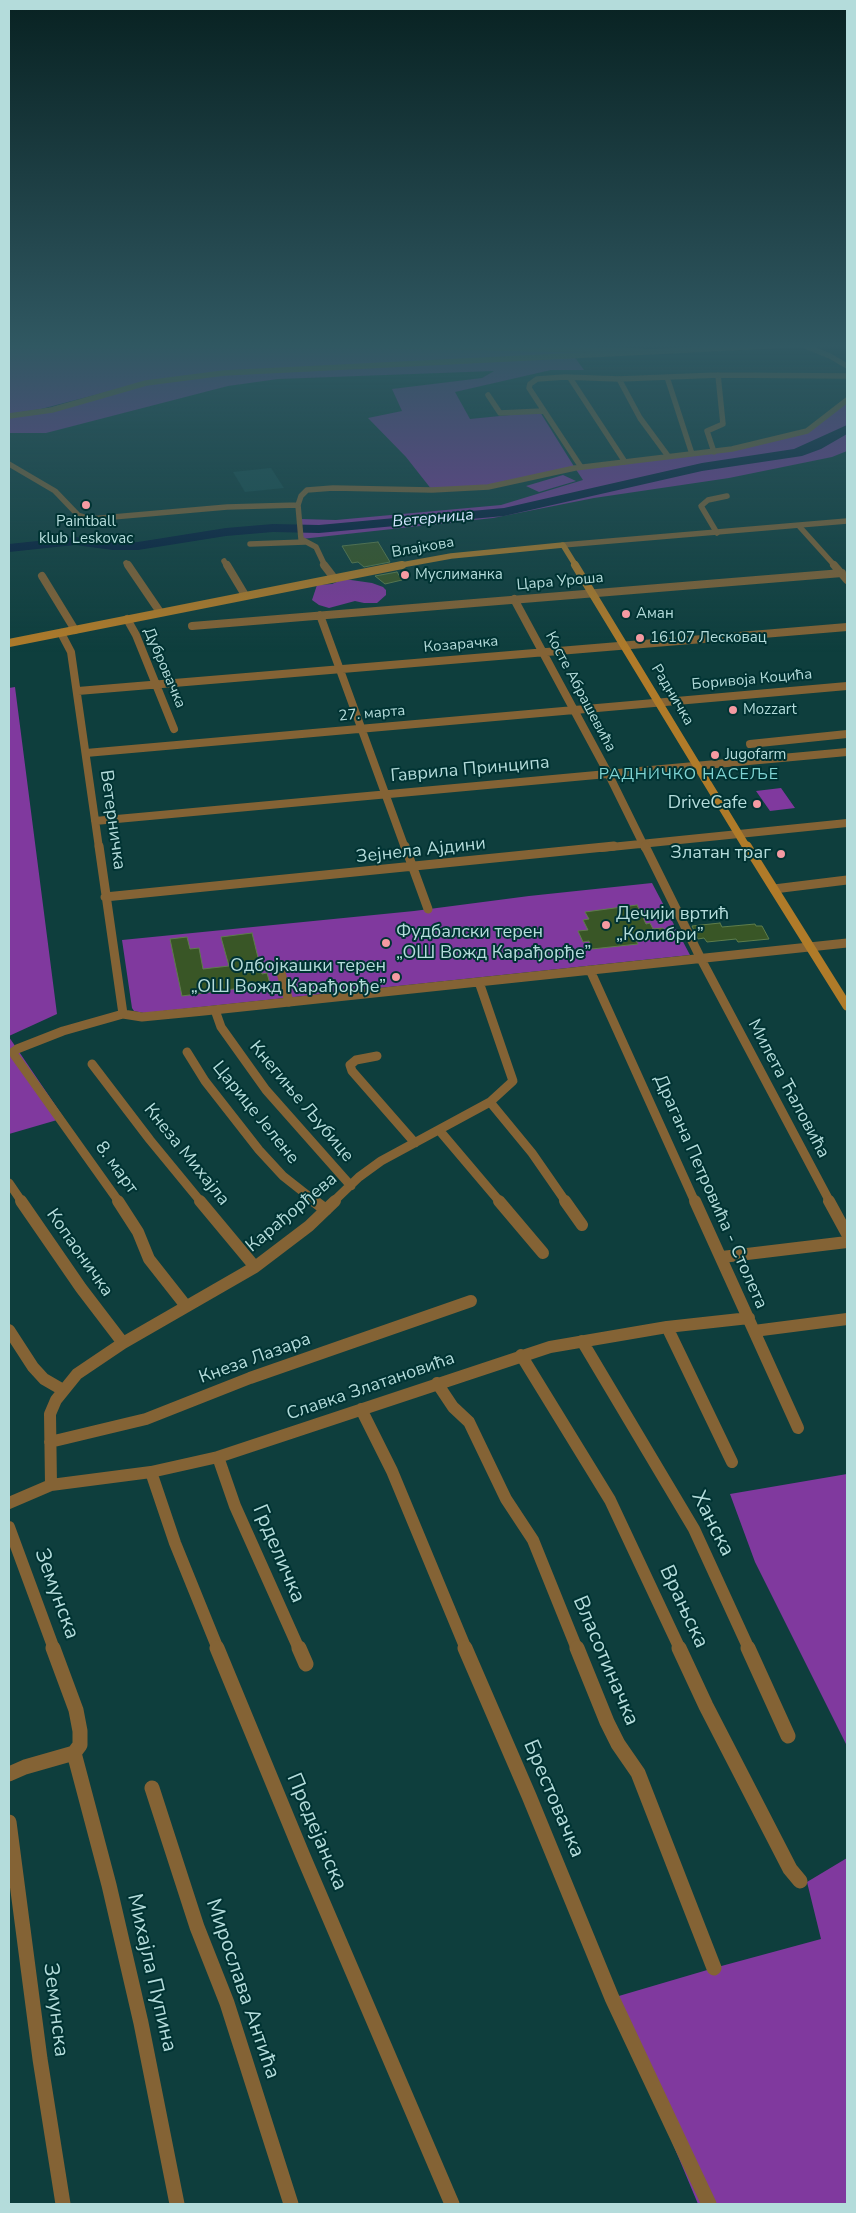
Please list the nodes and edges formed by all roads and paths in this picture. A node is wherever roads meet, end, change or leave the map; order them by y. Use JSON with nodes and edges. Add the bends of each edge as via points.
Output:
{"nodes":[{"id":1,"x":567,"y":446,"type":"edge"},
{"id":2,"x":615,"y":446,"type":"edge"},
{"id":3,"x":661,"y":446,"type":"edge"},
{"id":4,"x":689,"y":446,"type":"edge"},
{"id":5,"x":712,"y":446,"type":"edge"},
{"id":6,"x":743,"y":446,"type":"edge"},
{"id":7,"x":714,"y":452,"type":"junction"},
{"id":8,"x":692,"y":454,"type":"junction"},
{"id":9,"x":668,"y":456,"type":"junction"},
{"id":10,"x":625,"y":462,"type":"junction"},
{"id":11,"x":9,"y":464,"type":"edge"},
{"id":12,"x":581,"y":468,"type":"junction"},
{"id":13,"x":727,"y":496,"type":"dead end"},
{"id":14,"x":298,"y":505,"type":"junction"},
{"id":15,"x":847,"y":521,"type":"edge"},
{"id":16,"x":799,"y":526,"type":"junction"},
{"id":17,"x":717,"y":533,"type":"junction"},
{"id":18,"x":303,"y":541,"type":"junction"},
{"id":19,"x":250,"y":544,"type":"dead end"},
{"id":20,"x":563,"y":544,"type":"junction"},
{"id":21,"x":224,"y":561,"type":"dead end"},
{"id":22,"x":126,"y":564,"type":"dead end"},
{"id":23,"x":842,"y":574,"type":"junction"},
{"id":24,"x":42,"y":576,"type":"dead end"},
{"id":25,"x":334,"y":578,"type":"junction"},
{"id":26,"x":847,"y":580,"type":"edge"},
{"id":27,"x":594,"y":593,"type":"junction"},
{"id":28,"x":245,"y":595,"type":"junction"},
{"id":29,"x":514,"y":599,"type":"junction"},
{"id":30,"x":160,"y":612,"type":"junction"},
{"id":31,"x":320,"y":615,"type":"junction"},
{"id":32,"x":127,"y":619,"type":"junction"},
{"id":33,"x":192,"y":626,"type":"dead end"},
{"id":34,"x":847,"y":627,"type":"edge"},
{"id":35,"x":75,"y":630,"type":"junction"},
{"id":36,"x":61,"y":633,"type":"junction"},
{"id":37,"x":9,"y":644,"type":"edge"},
{"id":38,"x":626,"y":645,"type":"junction"},
{"id":39,"x":543,"y":652,"type":"junction"},
{"id":40,"x":341,"y":669,"type":"junction"},
{"id":41,"x":156,"y":685,"type":"junction"},
{"id":42,"x":847,"y":686,"type":"edge"},
{"id":43,"x":78,"y":691,"type":"junction"},
{"id":44,"x":660,"y":702,"type":"junction"},
{"id":45,"x":573,"y":710,"type":"junction"},
{"id":46,"x":174,"y":729,"type":"dead end"},
{"id":47,"x":363,"y":729,"type":"junction"},
{"id":48,"x":847,"y":734,"type":"edge"},
{"id":49,"x":750,"y":744,"type":"dead end"},
{"id":50,"x":847,"y":752,"type":"edge"},
{"id":51,"x":86,"y":753,"type":"junction"},
{"id":52,"x":698,"y":766,"type":"junction"},
{"id":53,"x":608,"y":774,"type":"junction"},
{"id":54,"x":386,"y":794,"type":"junction"},
{"id":55,"x":95,"y":821,"type":"junction"},
{"id":56,"x":847,"y":824,"type":"edge"},
{"id":57,"x":741,"y":835,"type":"junction"},
{"id":58,"x":644,"y":845,"type":"junction"},
{"id":59,"x":413,"y":868,"type":"junction"},
{"id":60,"x":847,"y":880,"type":"edge"},
{"id":61,"x":774,"y":889,"type":"junction"},
{"id":62,"x":105,"y":898,"type":"junction"},
{"id":63,"x":428,"y":909,"type":"dead end"},
{"id":64,"x":847,"y":943,"type":"edge"},
{"id":65,"x":810,"y":947,"type":"junction"},
{"id":66,"x":701,"y":959,"type":"junction"},
{"id":67,"x":280,"y":969,"type":"dead end"},
{"id":68,"x":590,"y":970,"type":"junction"},
{"id":69,"x":479,"y":982,"type":"junction"},
{"id":70,"x":289,"y":1002,"type":"junction"},
{"id":71,"x":847,"y":1006,"type":"edge"},
{"id":72,"x":215,"y":1010,"type":"junction"},
{"id":73,"x":123,"y":1014,"type":"junction"},
{"id":74,"x":187,"y":1052,"type":"dead end"},
{"id":75,"x":377,"y":1056,"type":"dead end"},
{"id":76,"x":92,"y":1064,"type":"dead end"},
{"id":77,"x":490,"y":1102,"type":"junction"},
{"id":78,"x":439,"y":1130,"type":"junction"},
{"id":79,"x":415,"y":1143,"type":"junction"},
{"id":80,"x":9,"y":1183,"type":"edge"},
{"id":81,"x":351,"y":1186,"type":"junction"},
{"id":82,"x":326,"y":1210,"type":"junction"},
{"id":83,"x":582,"y":1225,"type":"dead end"},
{"id":84,"x":847,"y":1234,"type":"edge"},
{"id":85,"x":847,"y":1242,"type":"edge"},
{"id":86,"x":543,"y":1253,"type":"dead end"},
{"id":87,"x":722,"y":1257,"type":"junction"},
{"id":88,"x":255,"y":1267,"type":"junction"},
{"id":89,"x":471,"y":1301,"type":"dead end"},
{"id":90,"x":186,"y":1306,"type":"junction"},
{"id":91,"x":749,"y":1318,"type":"junction"},
{"id":92,"x":847,"y":1319,"type":"edge"},
{"id":93,"x":667,"y":1327,"type":"junction"},
{"id":94,"x":9,"y":1330,"type":"edge"},
{"id":95,"x":754,"y":1331,"type":"junction"},
{"id":96,"x":582,"y":1341,"type":"junction"},
{"id":97,"x":123,"y":1342,"type":"junction"},
{"id":98,"x":521,"y":1355,"type":"junction"},
{"id":99,"x":437,"y":1383,"type":"junction"},
{"id":100,"x":63,"y":1390,"type":"junction"},
{"id":101,"x":361,"y":1409,"type":"junction"},
{"id":102,"x":798,"y":1428,"type":"dead end"},
{"id":103,"x":50,"y":1442,"type":"junction"},
{"id":104,"x":218,"y":1457,"type":"junction"},
{"id":105,"x":732,"y":1462,"type":"dead end"},
{"id":106,"x":151,"y":1472,"type":"junction"},
{"id":107,"x":51,"y":1485,"type":"junction"},
{"id":108,"x":9,"y":1503,"type":"edge"},
{"id":109,"x":9,"y":1527,"type":"edge"},
{"id":110,"x":306,"y":1664,"type":"dead end"},
{"id":111,"x":788,"y":1736,"type":"dead end"},
{"id":112,"x":74,"y":1753,"type":"junction"},
{"id":113,"x":9,"y":1774,"type":"edge"},
{"id":114,"x":152,"y":1788,"type":"dead end"},
{"id":115,"x":9,"y":1822,"type":"edge"},
{"id":116,"x":800,"y":1881,"type":"dead end"},
{"id":117,"x":714,"y":1968,"type":"dead end"},
{"id":118,"x":63,"y":2204,"type":"edge"},
{"id":119,"x":177,"y":2204,"type":"edge"},
{"id":120,"x":291,"y":2204,"type":"edge"},
{"id":121,"x":452,"y":2204,"type":"edge"},
{"id":122,"x":709,"y":2204,"type":"edge"}],
"edges":[{"from":1,"to":12,"type":"street"},
{"from":2,"to":10,"type":"street"},
{"from":3,"to":9,"type":"street"},
{"from":4,"to":8,"type":"street"},
{"from":5,"to":7,"type":"street"},
{"from":6,"to":7,"type":"street"},
{"from":7,"to":8,"type":"street"},
{"from":8,"to":9,"type":"street"},
{"from":9,"to":10,"type":"street"},
{"from":10,"to":12,"type":"street"},
{"from":11,"to":14,"type":"street","via":[[55,491],[78,515],[90,519]]},
{"from":12,"to":14,"type":"street","via":[[548,472],[481,488],[313,489],[303,492]]},
{"from":13,"to":17,"type":"street","via":[[708,500],[701,506]]},
{"from":14,"to":18,"type":"street"},
{"from":15,"to":16,"type":"street","name":"Влајкова"},
{"from":16,"to":17,"type":"street","name":"Влајкова"},
{"from":16,"to":23,"type":"street"},
{"from":17,"to":20,"type":"street","name":"Влајкова"},
{"from":18,"to":19,"type":"street"},
{"from":18,"to":25,"type":"street","via":[[316,546],[327,571]]},
{"from":20,"to":25,"type":"main road","name":"Влајкова","via":[[452,556]]},
{"from":20,"to":27,"type":"main road","name":"Радничка"},
{"from":21,"to":28,"type":"street"},
{"from":22,"to":30,"type":"street"},
{"from":23,"to":26,"type":"street"},
{"from":23,"to":27,"type":"street","name":"Цара Уроша"},
{"from":24,"to":35,"type":"street"},
{"from":25,"to":28,"type":"main road","name":"Влајкова"},
{"from":27,"to":29,"type":"street","name":"Цара Уроша"},
{"from":27,"to":38,"type":"main road","name":"Радничка"},
{"from":28,"to":30,"type":"main road","name":"Влајкова"},
{"from":29,"to":31,"type":"street","name":"Цара Уроша"},
{"from":29,"to":39,"type":"street","name":"Косте Абрашевића"},
{"from":30,"to":32,"type":"main road","name":"Влајкова"},
{"from":31,"to":33,"type":"street","name":"Цара Уроша"},
{"from":31,"to":40,"type":"street"},
{"from":32,"to":35,"type":"main road","name":"Влајкова"},
{"from":32,"to":41,"type":"street","name":"Дубровачка"},
{"from":34,"to":38,"type":"street","name":"Козарачка"},
{"from":35,"to":36,"type":"main road","name":"Влајкова"},
{"from":36,"to":37,"type":"main road","name":"Влајкова"},
{"from":36,"to":43,"type":"street","name":"Ветерничка","via":[[71,652]]},
{"from":38,"to":39,"type":"street","name":"Козарачка"},
{"from":38,"to":44,"type":"main road","name":"Радничка"},
{"from":39,"to":40,"type":"street","name":"Козарачка"},
{"from":39,"to":45,"type":"street","name":"Косте Абрашевића"},
{"from":40,"to":41,"type":"street","name":"Козарачка"},
{"from":40,"to":47,"type":"street"},
{"from":41,"to":43,"type":"street","name":"Козарачка"},
{"from":41,"to":46,"type":"street","name":"Дубровачка"},
{"from":42,"to":44,"type":"street","name":"Боривоја Коцића"},
{"from":43,"to":51,"type":"street","name":"Ветерничка"},
{"from":44,"to":45,"type":"street","name":"27. марта"},
{"from":44,"to":52,"type":"main road","name":"Радничка"},
{"from":45,"to":47,"type":"street","name":"27. марта"},
{"from":45,"to":53,"type":"street","name":"Косте Абрашевића"},
{"from":47,"to":51,"type":"street","name":"27. марта"},
{"from":47,"to":54,"type":"street"},
{"from":48,"to":49,"type":"street"},
{"from":50,"to":52,"type":"street","name":"Гаврила Принципа"},
{"from":51,"to":55,"type":"street","name":"Ветерничка"},
{"from":52,"to":53,"type":"street","name":"Гаврила Принципа"},
{"from":52,"to":57,"type":"main road","name":"Радничка"},
{"from":53,"to":54,"type":"street","name":"Гаврила Принципа"},
{"from":53,"to":58,"type":"street","name":"Косте Абрашевића"},
{"from":54,"to":55,"type":"street","name":"Гаврила Принципа"},
{"from":54,"to":59,"type":"street"},
{"from":55,"to":62,"type":"street","name":"Ветерничка"},
{"from":56,"to":57,"type":"street","name":"Зејнела Ајдини"},
{"from":57,"to":58,"type":"street","name":"Зејнела Ајдини"},
{"from":57,"to":61,"type":"main road","name":"Радничка"},
{"from":58,"to":59,"type":"street","name":"Зејнела Ајдини"},
{"from":58,"to":66,"type":"street","name":"Косте Абрашевића"},
{"from":59,"to":62,"type":"street","name":"Зејнела Ајдини"},
{"from":59,"to":63,"type":"street"},
{"from":60,"to":61,"type":"street"},
{"from":61,"to":65,"type":"main road","name":"Радничка"},
{"from":62,"to":73,"type":"street","name":"Ветерничка"},
{"from":64,"to":65,"type":"street"},
{"from":65,"to":66,"type":"street"},
{"from":65,"to":71,"type":"main road","name":"Радничка"},
{"from":66,"to":68,"type":"street"},
{"from":66,"to":84,"type":"street","name":"Милета Ћаловића"},
{"from":67,"to":70,"type":"street"},
{"from":68,"to":69,"type":"street"},
{"from":68,"to":87,"type":"street","name":"Драгана Петровића - Столета"},
{"from":69,"to":70,"type":"street"},
{"from":69,"to":77,"type":"street","name":"Карађорђева","via":[[513,1081]]},
{"from":70,"to":72,"type":"street"},
{"from":72,"to":73,"type":"street","via":[[142,1017]]},
{"from":72,"to":81,"type":"street","name":"Кнегиње Љубице","via":[[221,1027],[266,1090]]},
{"from":73,"to":90,"type":"street","name":"8. март","via":[[63,1031],[13,1052],[122,1206],[149,1259]]},
{"from":74,"to":82,"type":"street","name":"Царице Јелене","via":[[205,1081],[259,1150],[283,1176]]},
{"from":75,"to":79,"type":"street","via":[[356,1060],[350,1064],[352,1071]]},
{"from":76,"to":88,"type":"street","name":"Кнеза Михајла"},
{"from":77,"to":78,"type":"street","name":"Карађорђева"},
{"from":77,"to":83,"type":"street"},
{"from":78,"to":79,"type":"street","name":"Карађорђева"},
{"from":78,"to":86,"type":"street"},
{"from":79,"to":81,"type":"street","name":"Карађорђева","via":[[381,1161]]},
{"from":80,"to":97,"type":"street","name":"Копаоничка","via":[[81,1288]]},
{"from":81,"to":82,"type":"street","name":"Карађорђева"},
{"from":82,"to":88,"type":"street","name":"Карађорђева"},
{"from":85,"to":87,"type":"street"},
{"from":87,"to":91,"type":"street","name":"Драгана Петровића - Столета"},
{"from":88,"to":90,"type":"street","name":"Карађорђева"},
{"from":89,"to":103,"type":"street","name":"Кнеза Лазара","via":[[146,1418]]},
{"from":90,"to":97,"type":"street","name":"Карађорђева"},
{"from":91,"to":93,"type":"street","name":"Славка Златановића"},
{"from":91,"to":95,"type":"street","name":"Драгана Петровића - Столета"},
{"from":92,"to":95,"type":"street"},
{"from":93,"to":96,"type":"street","name":"Славка Златановића"},
{"from":93,"to":105,"type":"street"},
{"from":94,"to":100,"type":"street","via":[[33,1367],[44,1379]]},
{"from":95,"to":102,"type":"street","name":"Драгана Петровића - Столета"},
{"from":96,"to":98,"type":"street","name":"Славка Златановића"},
{"from":96,"to":111,"type":"street","name":"Ханска","via":[[694,1529]]},
{"from":97,"to":100,"type":"street","name":"Карађорђева","via":[[77,1374]]},
{"from":98,"to":99,"type":"street","name":"Славка Златановића"},
{"from":98,"to":116,"type":"street","name":"Врањска","via":[[610,1500],[706,1706],[790,1869]]},
{"from":99,"to":101,"type":"street","name":"Славка Златановића"},
{"from":99,"to":117,"type":"street","name":"Власотиначка","via":[[453,1407],[469,1422],[506,1499],[533,1540],[607,1722],[638,1773]]},
{"from":100,"to":103,"type":"street","name":"Карађорђева","via":[[50,1414]]},
{"from":101,"to":104,"type":"street","name":"Славка Златановића"},
{"from":101,"to":122,"type":"street","name":"Брестовачка","via":[[432,1564],[612,1998]]},
{"from":103,"to":107,"type":"street","name":"Карађорђева"},
{"from":104,"to":106,"type":"street","name":"Славка Златановића"},
{"from":104,"to":110,"type":"street","name":"Грделичка","via":[[236,1506]]},
{"from":106,"to":107,"type":"street","name":"Славка Златановића"},
{"from":106,"to":121,"type":"street","name":"Предејанска","via":[[195,1594],[291,1829]]},
{"from":107,"to":108,"type":"street","name":"Славка Златановића"},
{"from":109,"to":112,"type":"street","name":"Земунска","via":[[76,1710],[80,1745]]},
{"from":112,"to":113,"type":"street"},
{"from":112,"to":119,"type":"street","name":"Михајла Пупина","via":[[141,2023]]},
{"from":114,"to":120,"type":"street","name":"Мирослава Антића","via":[[197,1927],[227,2003]]},
{"from":115,"to":118,"type":"street","name":"Земунска"}]}
